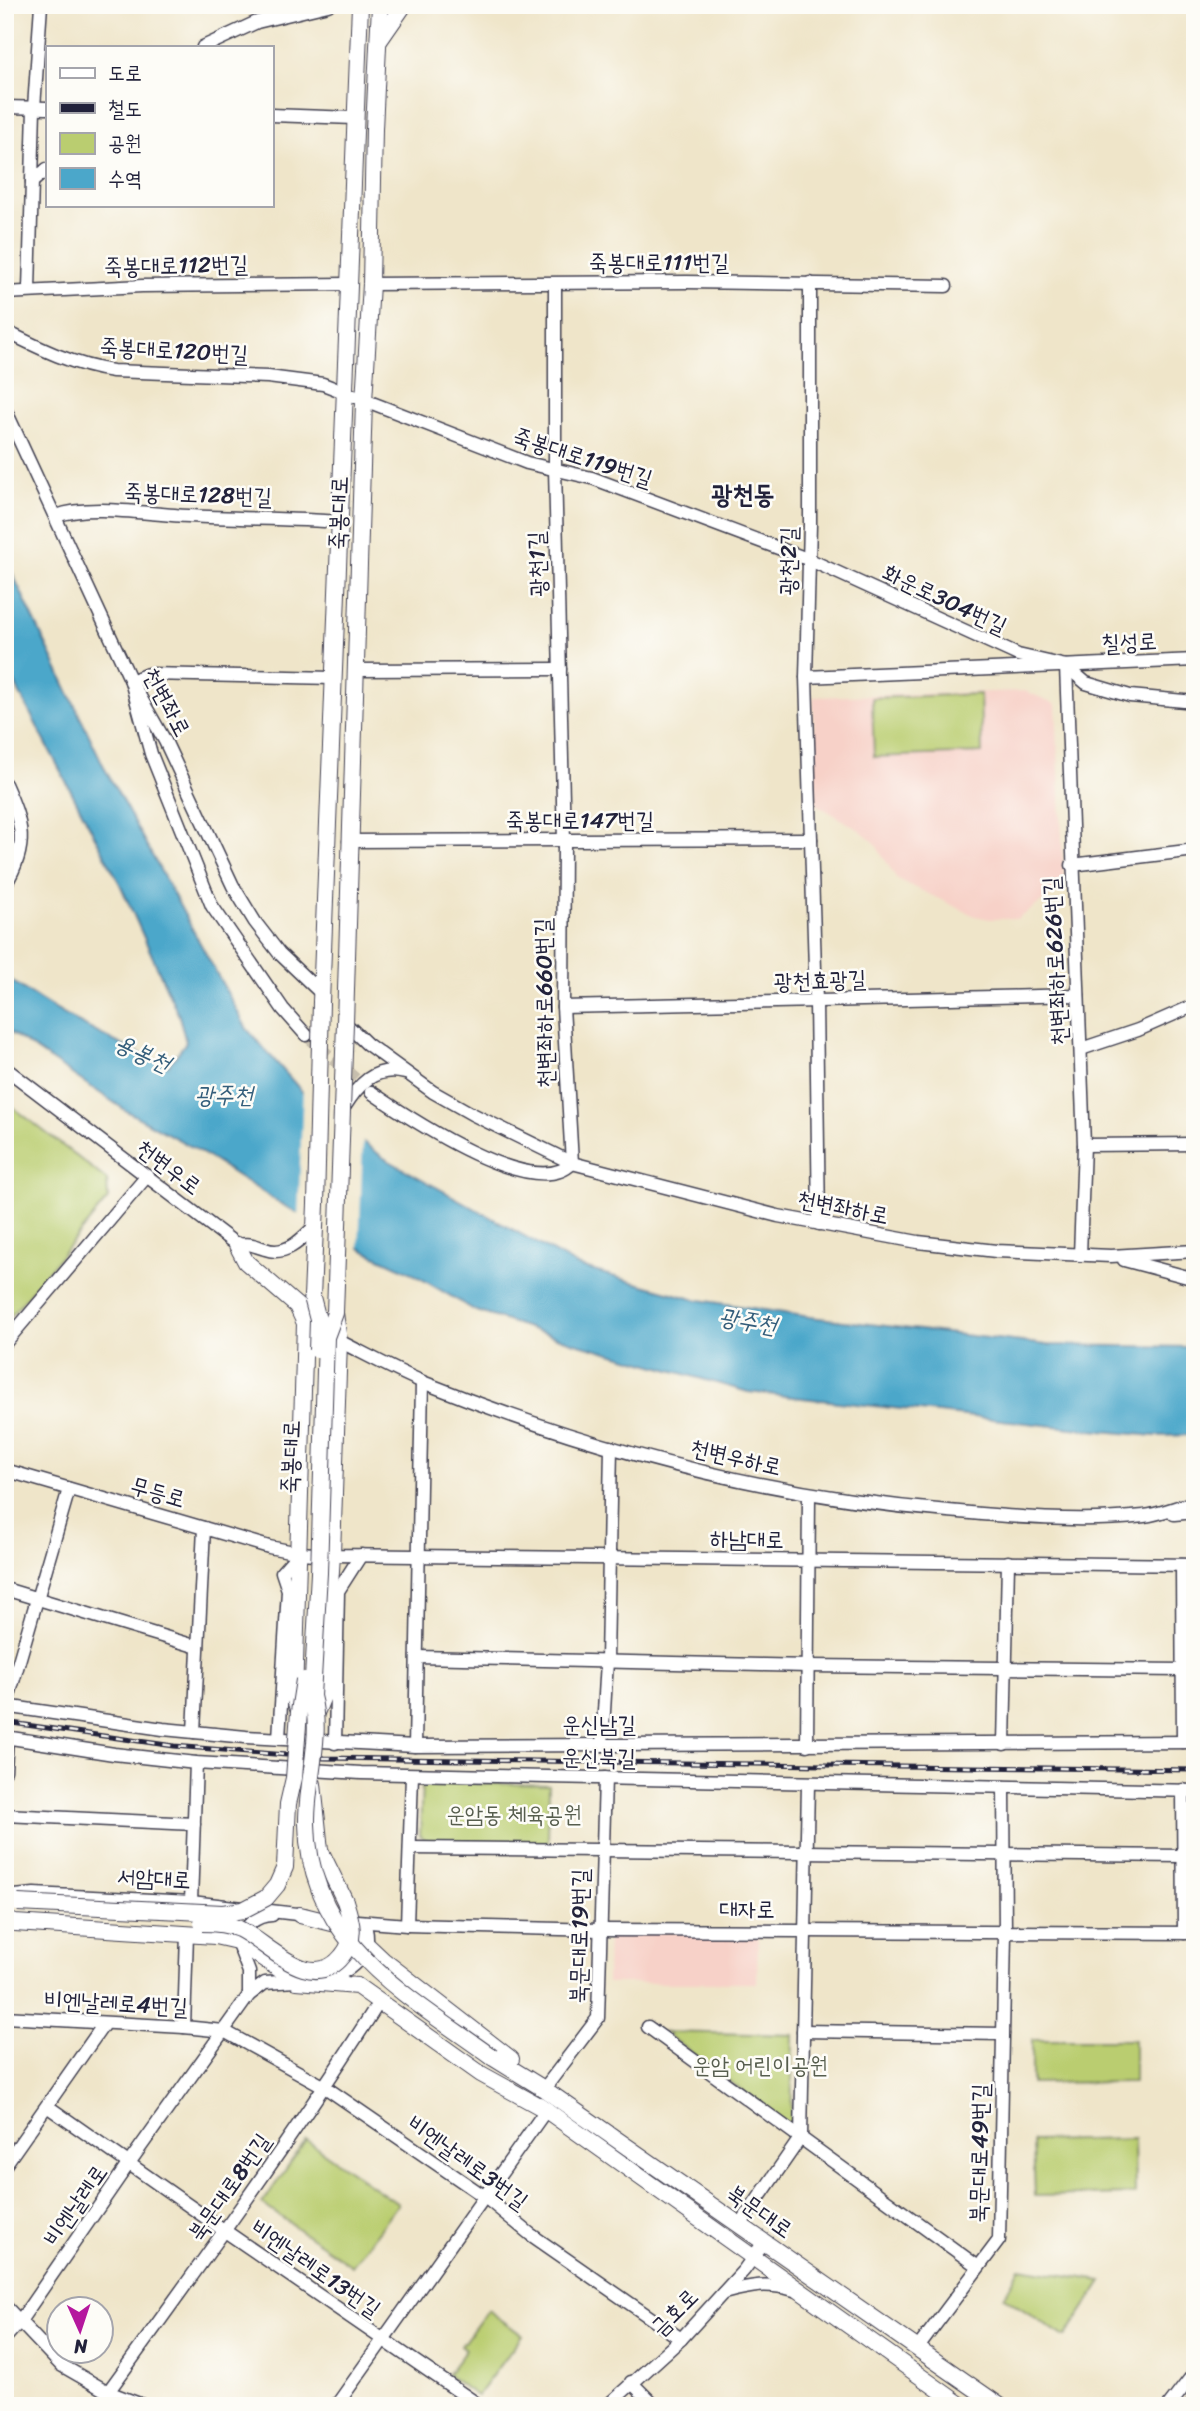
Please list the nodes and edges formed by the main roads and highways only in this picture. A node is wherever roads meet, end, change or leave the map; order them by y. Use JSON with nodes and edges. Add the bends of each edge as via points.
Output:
{"nodes":[{"id":1,"x":360,"y":5,"type":"edge"},
{"id":2,"x":380,"y":5,"type":"edge"},
{"id":3,"x":404,"y":5,"type":"edge"},
{"id":4,"x":378,"y":43,"type":"junction"},
{"id":5,"x":237,"y":1245,"type":"road end"},
{"id":6,"x":312,"y":1297,"type":"junction"},
{"id":7,"x":335,"y":1313,"type":"junction"},
{"id":8,"x":304,"y":1323,"type":"junction"},
{"id":9,"x":299,"y":1712,"type":"junction"},
{"id":10,"x":317,"y":1713,"type":"junction"},
{"id":11,"x":294,"y":1778,"type":"junction"},
{"id":12,"x":312,"y":1780,"type":"junction"},
{"id":13,"x":9,"y":1908,"type":"edge"},
{"id":14,"x":300,"y":1915,"type":"road end"},
{"id":15,"x":489,"y":2060,"type":"junction"},
{"id":16,"x":544,"y":2089,"type":"junction"},
{"id":17,"x":547,"y":2110,"type":"junction"},
{"id":18,"x":962,"y":2406,"type":"edge"},
{"id":19,"x":1000,"y":2406,"type":"edge"}],
"edges":[{"from":1,"to":6,"type":"main road","name":"죽봉대로","bridge":true},
{"from":2,"to":4,"type":"main road","name":"죽봉대로"},
{"from":3,"to":4,"type":"main road"},
{"from":4,"to":7,"type":"main road","name":"죽봉대로","bridge":true},
{"from":5,"to":8,"type":"main road","via":[[246,1262],[297,1306]]},
{"from":6,"to":8,"type":"main road"},
{"from":6,"to":9,"type":"main road","name":"죽봉대로","bridge":true,"via":[[318,1320]]},
{"from":7,"to":10,"type":"main road","via":[[339,1341],[331,1555],[323,1696]]},
{"from":7,"to":10,"type":"main road","name":"죽봉대로","bridge":true,"via":[[326,1337],[312,1696]]},
{"from":8,"to":9,"type":"main road","via":[[294,1697]]},
{"from":9,"to":11,"type":"main road","bridge":true},
{"from":10,"to":12,"type":"main road","bridge":true},
{"from":11,"to":13,"type":"main road","bridge":true,"via":[[285,1867],[277,1885],[254,1906],[223,1913]]},
{"from":11,"to":15,"type":"main road","bridge":true,"via":[[297,1837],[307,1881],[342,1949],[378,1985]]},
{"from":12,"to":13,"type":"main road","bridge":true,"via":[[320,1850],[353,1925],[349,1948],[325,1968],[305,1969],[288,1962],[240,1929],[220,1923]]},
{"from":12,"to":15,"type":"main road","bridge":true,"via":[[307,1806],[310,1853],[319,1887],[340,1930],[385,1979]]},
{"from":13,"to":17,"type":"main road","via":[[15,1923],[215,1936],[237,1941],[297,1981],[357,1986],[481,2074]]},
{"from":14,"to":16,"type":"main road","via":[[348,1927]]},
{"from":15,"to":16,"type":"main road","name":"북문대로"},
{"from":15,"to":17,"type":"main road","name":"북문대로"},
{"from":16,"to":19,"type":"main road","name":"북문대로"},
{"from":17,"to":18,"type":"main road","name":"북문대로"}]}
